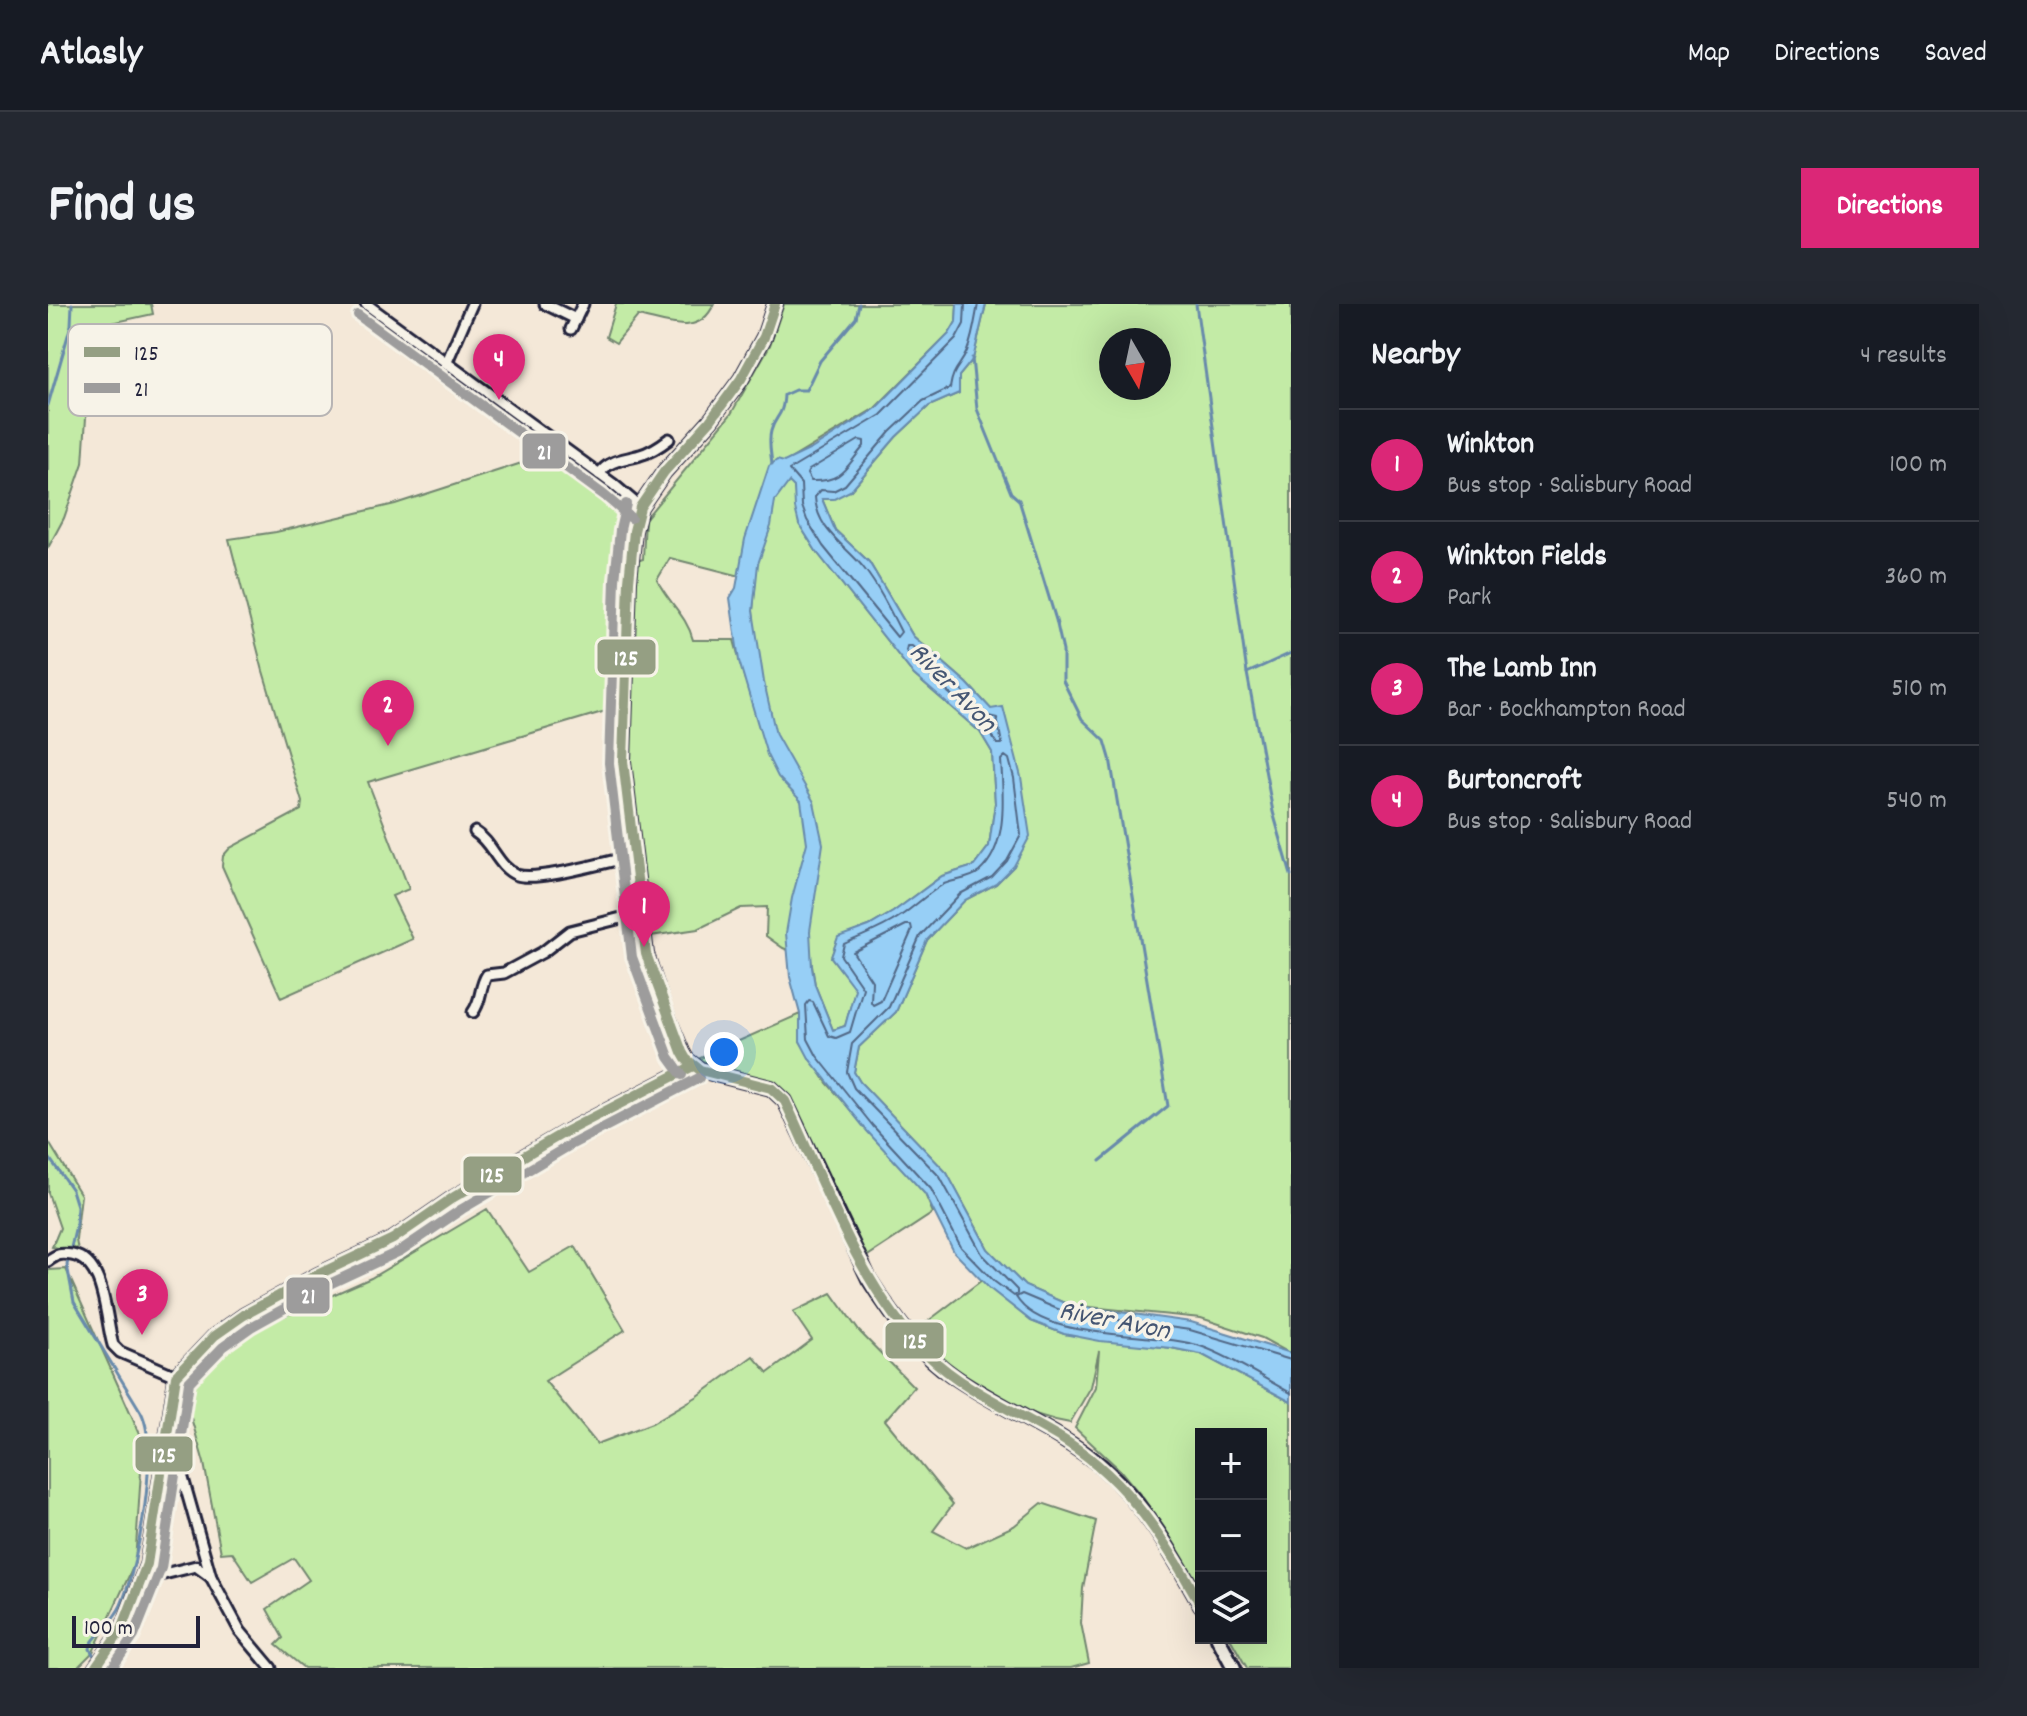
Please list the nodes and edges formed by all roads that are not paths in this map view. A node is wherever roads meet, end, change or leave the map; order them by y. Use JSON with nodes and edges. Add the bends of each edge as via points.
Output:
{"nodes":[{"id":1,"x":366,"y":304,"type":"edge"},
{"id":2,"x":472,"y":304,"type":"edge"},
{"id":3,"x":545,"y":304,"type":"edge"},
{"id":4,"x":583,"y":304,"type":"edge"},
{"id":5,"x":775,"y":304,"type":"edge"},
{"id":6,"x":576,"y":319,"type":"junction"},
{"id":7,"x":571,"y":329,"type":"dead end"},
{"id":8,"x":446,"y":364,"type":"junction"},
{"id":9,"x":669,"y":439,"type":"dead end"},
{"id":10,"x":599,"y":474,"type":"junction"},
{"id":11,"x":640,"y":507,"type":"junction"},
{"id":12,"x":475,"y":832,"type":"dead end"},
{"id":13,"x":633,"y":856,"type":"junction"},
{"id":14,"x":641,"y":913,"type":"junction"},
{"id":15,"x":473,"y":1012,"type":"dead end"},
{"id":16,"x":693,"y":1066,"type":"junction"},
{"id":17,"x":48,"y":1261,"type":"edge"},
{"id":18,"x":176,"y":1376,"type":"junction"},
{"id":19,"x":169,"y":1429,"type":"junction"},
{"id":20,"x":211,"y":1577,"type":"junction"},
{"id":21,"x":139,"y":1580,"type":"junction"},
{"id":22,"x":1195,"y":1595,"type":"edge"},
{"id":23,"x":1221,"y":1644,"type":"edge"},
{"id":24,"x":95,"y":1668,"type":"edge"},
{"id":25,"x":271,"y":1668,"type":"edge"},
{"id":26,"x":1234,"y":1668,"type":"edge"}],
"edges":[{"from":1,"to":8,"type":"street"},
{"from":2,"to":8,"type":"street"},
{"from":3,"to":6,"type":"street"},
{"from":4,"to":6,"type":"street"},
{"from":5,"to":11,"type":"main road","via":[[741,379]]},
{"from":6,"to":7,"type":"street"},
{"from":8,"to":10,"type":"street"},
{"from":9,"to":10,"type":"street","via":[[639,456],[621,458]]},
{"from":10,"to":11,"type":"street"},
{"from":11,"to":13,"type":"main road","via":[[631,552],[623,761]]},
{"from":12,"to":13,"type":"street","via":[[518,875],[543,875]]},
{"from":13,"to":14,"type":"main road"},
{"from":14,"to":15,"type":"street","via":[[570,931],[504,973],[487,975]]},
{"from":14,"to":16,"type":"main road","via":[[646,954],[664,1008]]},
{"from":16,"to":18,"type":"street","via":[[565,1132],[393,1239],[244,1315],[214,1336]]},
{"from":16,"to":22,"type":"main road","via":[[771,1088],[785,1101],[869,1279],[907,1330],[949,1374],[1038,1422],[1102,1468],[1154,1526]]},
{"from":17,"to":18,"type":"street","via":[[62,1254],[83,1258],[100,1287],[113,1345]]},
{"from":18,"to":19,"type":"street"},
{"from":19,"to":20,"type":"street"},
{"from":19,"to":21,"type":"street","via":[[147,1564]]},
{"from":20,"to":21,"type":"street","via":[[196,1566]]},
{"from":20,"to":25,"type":"street","via":[[240,1631]]},
{"from":21,"to":24,"type":"street","via":[[122,1629]]},
{"from":23,"to":26,"type":"main road"}]}
